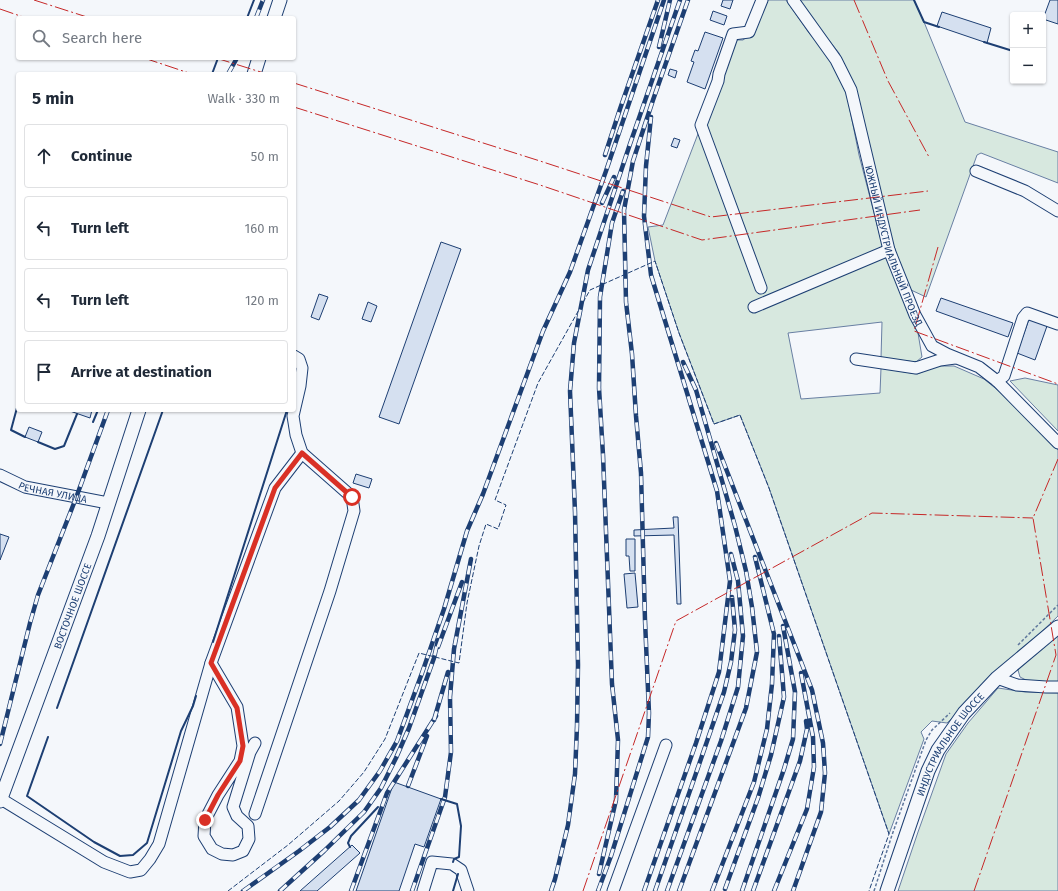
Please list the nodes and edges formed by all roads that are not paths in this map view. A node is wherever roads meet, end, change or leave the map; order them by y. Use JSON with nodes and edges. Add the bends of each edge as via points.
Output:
{"nodes":[{"id":1,"x":280,"y":0,"type":"edge"},
{"id":2,"x":762,"y":0,"type":"edge"},
{"id":3,"x":793,"y":0,"type":"edge"},
{"id":4,"x":275,"y":16,"type":"edge"},
{"id":5,"x":259,"y":60,"type":"edge"},
{"id":6,"x":255,"y":72,"type":"edge"},
{"id":7,"x":976,"y":171,"type":"dead end"},
{"id":8,"x":1058,"y":211,"type":"edge"},
{"id":9,"x":889,"y":250,"type":"junction"},
{"id":10,"x":761,"y":288,"type":"dead end"},
{"id":11,"x":754,"y":306,"type":"dead end"},
{"id":12,"x":1058,"y":324,"type":"edge"},
{"id":13,"x":296,"y":357,"type":"edge"},
{"id":14,"x":956,"y":358,"type":"junction"},
{"id":15,"x":856,"y":359,"type":"dead end"},
{"id":16,"x":997,"y":380,"type":"junction"},
{"id":17,"x":296,"y":403,"type":"edge"},
{"id":18,"x":139,"y":412,"type":"edge"},
{"id":19,"x":294,"y":412,"type":"edge"},
{"id":20,"x":1058,"y":443,"type":"edge"},
{"id":21,"x":302,"y":453,"type":"junction"},
{"id":22,"x":0,"y":475,"type":"edge"},
{"id":23,"x":108,"y":503,"type":"junction"},
{"id":24,"x":1058,"y":627,"type":"edge"},
{"id":25,"x":211,"y":663,"type":"junction"},
{"id":26,"x":997,"y":678,"type":"junction"},
{"id":27,"x":1058,"y":687,"type":"edge"},
{"id":28,"x":255,"y":743,"type":"dead end"},
{"id":29,"x":666,"y":745,"type":"dead end"},
{"id":30,"x":0,"y":800,"type":"edge"},
{"id":31,"x":255,"y":814,"type":"dead end"},
{"id":32,"x":423,"y":891,"type":"edge"},
{"id":33,"x":468,"y":891,"type":"edge"},
{"id":34,"x":613,"y":891,"type":"edge"},
{"id":35,"x":887,"y":891,"type":"edge"}],
"edges":[{"from":1,"to":4,"type":"main road"},
{"from":2,"to":10,"type":"street","via":[[749,32],[733,34],[702,125]]},
{"from":3,"to":9,"type":"street","name":"ЮЖНЫЙ ИНДУСТРИАЛЬНЫЙ ПРОЕЗД","via":[[836,60],[851,90]]},
{"from":5,"to":6,"type":"main road"},
{"from":7,"to":8,"type":"street","via":[[1025,191]]},
{"from":9,"to":11,"type":"street"},
{"from":9,"to":14,"type":"street","name":"ЮЖНЫЙ ИНДУСТРИАЛЬНЫЙ ПРОЕЗД","via":[[914,315],[932,346]]},
{"from":12,"to":16,"type":"street","via":[[1027,313],[1023,318],[1004,376]]},
{"from":13,"to":17,"type":"street","via":[[302,368]]},
{"from":14,"to":15,"type":"street","via":[[916,368]]},
{"from":14,"to":16,"type":"street","name":"ЮЖНЫЙ ИНДУСТРИАЛЬНЫЙ ПРОЕЗД","via":[[979,367]]},
{"from":16,"to":20,"type":"street","name":"ЮЖНЫЙ ИНДУСТРИАЛЬНЫЙ ПРОЕЗД"},
{"from":18,"to":23,"type":"main road","name":"ВОСТОЧНОЕ ШОССЕ"},
{"from":19,"to":21,"type":"street","via":[[296,435]]},
{"from":21,"to":25,"type":"street","via":[[275,488]]},
{"from":21,"to":31,"type":"street","via":[[352,497],[354,511],[330,591]]},
{"from":22,"to":23,"type":"street","name":"РЕЧНАЯ УЛИЦА","via":[[25,487]]},
{"from":23,"to":30,"type":"main road","name":"ВОСТОЧНОЕ ШОССЕ"},
{"from":24,"to":26,"type":"main road","name":"ИНДУСТРИАЛЬНОЕ ШОССЕ"},
{"from":25,"to":28,"type":"street","via":[[237,708],[243,746],[240,761],[205,820],[204,836],[212,849],[222,854],[233,855],[243,851],[249,839],[248,826],[237,816],[233,808]]},
{"from":25,"to":30,"type":"street","via":[[159,844],[141,870],[130,872],[104,862]]},
{"from":26,"to":27,"type":"street","via":[[1017,685]]},
{"from":26,"to":35,"type":"main road","name":"ИНДУСТРИАЛЬНОЕ ШОССЕ","via":[[964,713],[938,750],[928,771]]},
{"from":29,"to":34,"type":"street"},
{"from":32,"to":33,"type":"street","via":[[432,862],[452,864],[461,870]]}]}
